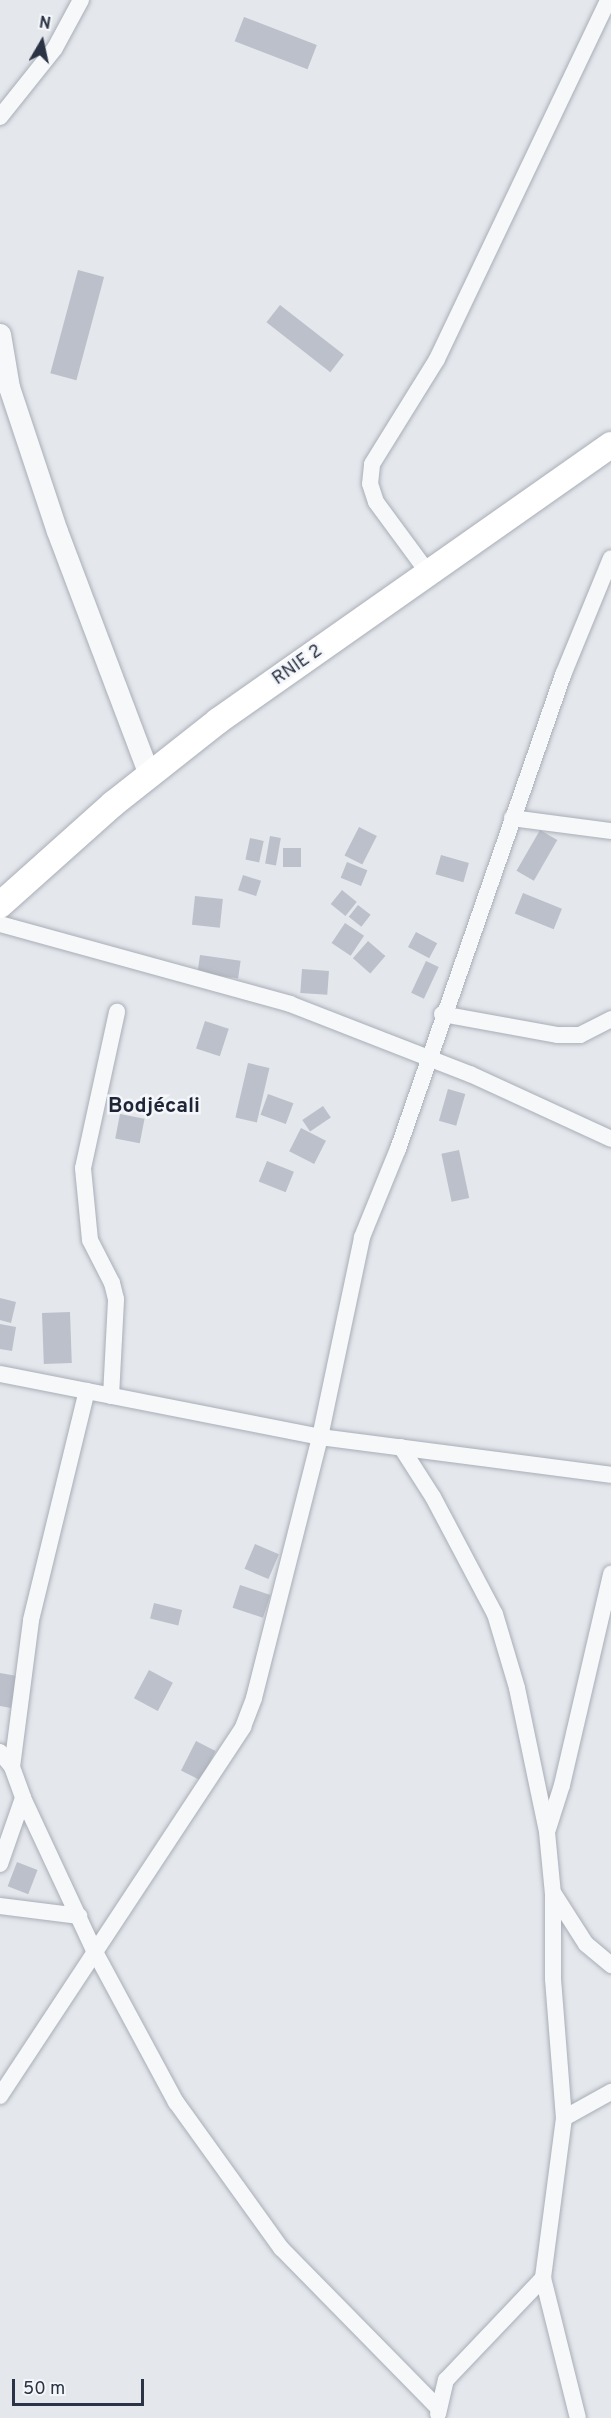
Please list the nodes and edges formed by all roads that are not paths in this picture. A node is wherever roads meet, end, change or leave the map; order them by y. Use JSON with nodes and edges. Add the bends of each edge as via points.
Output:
{"nodes":[{"id":1,"x":81,"y":0,"type":"edge"},
{"id":2,"x":608,"y":0,"type":"edge"},
{"id":3,"x":0,"y":117,"type":"edge"},
{"id":4,"x":0,"y":334,"type":"edge"},
{"id":5,"x":611,"y":445,"type":"edge"},
{"id":6,"x":611,"y":558,"type":"edge"},
{"id":7,"x":429,"y":574,"type":"junction"},
{"id":8,"x":149,"y":774,"type":"junction"},
{"id":9,"x":512,"y":818,"type":"junction"},
{"id":10,"x":611,"y":831,"type":"edge"},
{"id":11,"x":0,"y":905,"type":"edge"},
{"id":12,"x":0,"y":924,"type":"edge"},
{"id":13,"x":117,"y":1012,"type":"dead end"},
{"id":14,"x":442,"y":1014,"type":"junction"},
{"id":15,"x":611,"y":1019,"type":"edge"},
{"id":16,"x":427,"y":1056,"type":"junction"},
{"id":17,"x":611,"y":1139,"type":"edge"},
{"id":18,"x":0,"y":1374,"type":"edge"},
{"id":19,"x":87,"y":1391,"type":"junction"},
{"id":20,"x":111,"y":1396,"type":"junction"},
{"id":21,"x":320,"y":1437,"type":"junction"},
{"id":22,"x":401,"y":1446,"type":"junction"},
{"id":23,"x":611,"y":1475,"type":"edge"},
{"id":24,"x":611,"y":1574,"type":"edge"},
{"id":25,"x":0,"y":1752,"type":"edge"},
{"id":26,"x":12,"y":1767,"type":"junction"},
{"id":27,"x":23,"y":1798,"type":"junction"},
{"id":28,"x":547,"y":1832,"type":"junction"},
{"id":29,"x":0,"y":1864,"type":"edge"},
{"id":30,"x":554,"y":1894,"type":"junction"},
{"id":31,"x":0,"y":1906,"type":"edge"},
{"id":32,"x":79,"y":1916,"type":"junction"},
{"id":33,"x":94,"y":1950,"type":"junction"},
{"id":34,"x":611,"y":1965,"type":"edge"},
{"id":35,"x":611,"y":2091,"type":"edge"},
{"id":36,"x":0,"y":2096,"type":"edge"},
{"id":37,"x":564,"y":2118,"type":"junction"},
{"id":38,"x":543,"y":2278,"type":"junction"},
{"id":39,"x":438,"y":2412,"type":"edge"},
{"id":40,"x":578,"y":2418,"type":"edge"}],
"edges":[{"from":1,"to":3,"type":"street","via":[[55,48]]},
{"from":2,"to":7,"type":"street","via":[[437,358],[372,464],[370,484],[376,502]]},
{"from":4,"to":8,"type":"street","via":[[9,387],[57,531]]},
{"from":5,"to":7,"type":"main road","name":"RNIE 2","number":"RNIE 2"},
{"from":6,"to":9,"type":"street","via":[[563,675]]},
{"from":7,"to":8,"type":"main road","name":"RNIE 2","number":"RNIE 2"},
{"from":8,"to":11,"type":"main road","name":"RNIE 2","number":"RNIE 2"},
{"from":9,"to":10,"type":"street"},
{"from":9,"to":14,"type":"street"},
{"from":12,"to":16,"type":"street","via":[[291,1004]]},
{"from":13,"to":20,"type":"street","via":[[83,1168],[90,1240],[116,1299]]},
{"from":14,"to":15,"type":"street","via":[[558,1035],[580,1035]]},
{"from":14,"to":16,"type":"street"},
{"from":16,"to":17,"type":"street"},
{"from":16,"to":21,"type":"street","via":[[398,1149],[362,1237]]},
{"from":18,"to":19,"type":"street"},
{"from":19,"to":20,"type":"street"},
{"from":19,"to":26,"type":"street","via":[[31,1620]]},
{"from":20,"to":21,"type":"street"},
{"from":21,"to":22,"type":"street"},
{"from":21,"to":33,"type":"street","via":[[254,1698],[243,1727]]},
{"from":22,"to":23,"type":"street"},
{"from":22,"to":28,"type":"street","via":[[433,1497],[495,1614],[518,1688]]},
{"from":24,"to":28,"type":"street","via":[[562,1785]]},
{"from":25,"to":26,"type":"street"},
{"from":26,"to":27,"type":"street"},
{"from":27,"to":29,"type":"street"},
{"from":27,"to":32,"type":"street"},
{"from":28,"to":30,"type":"street"},
{"from":30,"to":34,"type":"street","via":[[586,1944]]},
{"from":30,"to":37,"type":"street","via":[[553,1978]]},
{"from":31,"to":32,"type":"street"},
{"from":32,"to":33,"type":"street"},
{"from":33,"to":36,"type":"street"},
{"from":33,"to":39,"type":"street","via":[[176,2102],[281,2248]]},
{"from":35,"to":37,"type":"street"},
{"from":37,"to":38,"type":"street"},
{"from":38,"to":39,"type":"street","via":[[460,2362],[446,2380]]},
{"from":38,"to":40,"type":"street"}]}
